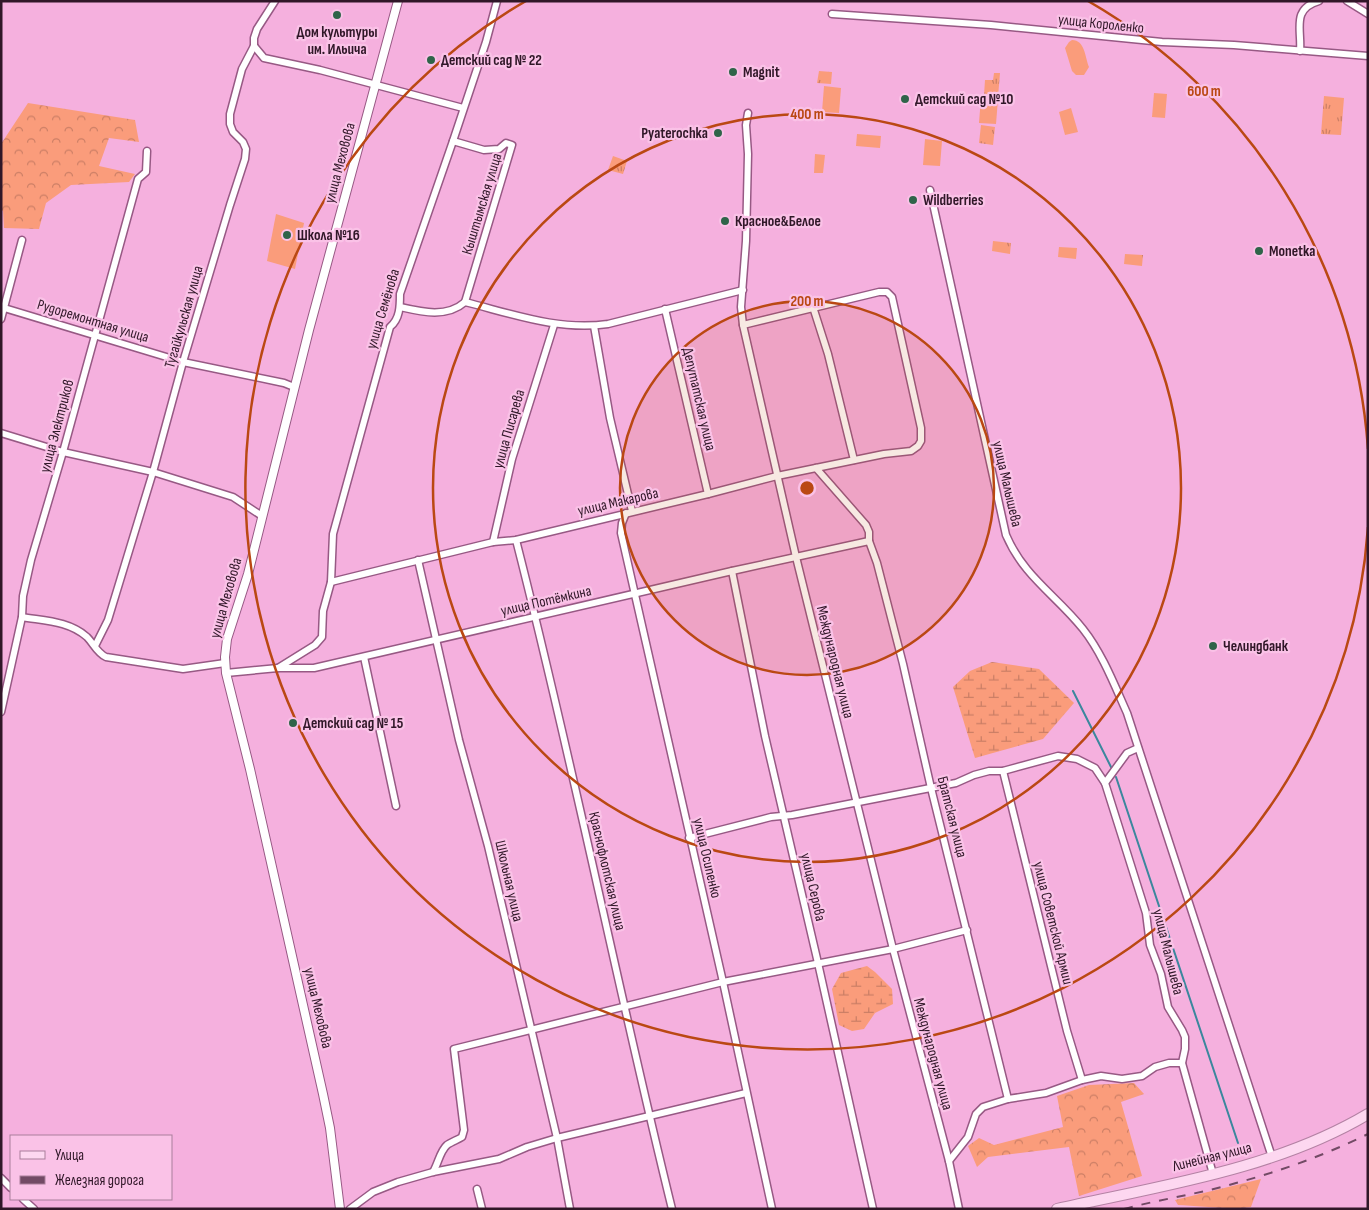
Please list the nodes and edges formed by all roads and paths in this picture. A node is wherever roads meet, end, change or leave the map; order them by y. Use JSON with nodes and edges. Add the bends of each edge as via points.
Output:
{"nodes":[{"id":1,"x":275,"y":1,"type":"edge"},
{"id":2,"x":398,"y":1,"type":"edge"},
{"id":3,"x":497,"y":1,"type":"edge"},
{"id":4,"x":1347,"y":1,"type":"edge"},
{"id":5,"x":1316,"y":2,"type":"edge"},
{"id":6,"x":832,"y":14,"type":"dead end"},
{"id":7,"x":1368,"y":14,"type":"edge"},
{"id":8,"x":254,"y":46,"type":"junction"},
{"id":9,"x":1300,"y":51,"type":"junction"},
{"id":10,"x":1368,"y":56,"type":"edge"},
{"id":11,"x":375,"y":85,"type":"junction"},
{"id":12,"x":463,"y":108,"type":"junction"},
{"id":13,"x":748,"y":114,"type":"dead end"},
{"id":14,"x":453,"y":140,"type":"junction"},
{"id":15,"x":147,"y":151,"type":"dead end"},
{"id":16,"x":930,"y":190,"type":"dead end"},
{"id":17,"x":22,"y":240,"type":"dead end"},
{"id":18,"x":743,"y":290,"type":"junction"},
{"id":19,"x":465,"y":302,"type":"junction"},
{"id":20,"x":3,"y":307,"type":"edge"},
{"id":21,"x":400,"y":307,"type":"junction"},
{"id":22,"x":813,"y":307,"type":"junction"},
{"id":23,"x":665,"y":309,"type":"junction"},
{"id":24,"x":1,"y":319,"type":"edge"},
{"id":25,"x":554,"y":324,"type":"junction"},
{"id":26,"x":743,"y":325,"type":"junction"},
{"id":27,"x":594,"y":326,"type":"junction"},
{"id":28,"x":95,"y":334,"type":"junction"},
{"id":29,"x":184,"y":362,"type":"junction"},
{"id":30,"x":294,"y":387,"type":"junction"},
{"id":31,"x":1,"y":434,"type":"edge"},
{"id":32,"x":64,"y":452,"type":"junction"},
{"id":33,"x":854,"y":460,"type":"junction"},
{"id":34,"x":816,"y":468,"type":"junction"},
{"id":35,"x":153,"y":472,"type":"junction"},
{"id":36,"x":777,"y":476,"type":"junction"},
{"id":37,"x":708,"y":494,"type":"junction"},
{"id":38,"x":629,"y":512,"type":"junction"},
{"id":39,"x":262,"y":516,"type":"junction"},
{"id":40,"x":516,"y":540,"type":"junction"},
{"id":41,"x":869,"y":541,"type":"junction"},
{"id":42,"x":493,"y":542,"type":"junction"},
{"id":43,"x":796,"y":557,"type":"junction"},
{"id":44,"x":418,"y":560,"type":"junction"},
{"id":45,"x":732,"y":571,"type":"junction"},
{"id":46,"x":330,"y":582,"type":"junction"},
{"id":47,"x":635,"y":594,"type":"junction"},
{"id":48,"x":536,"y":616,"type":"junction"},
{"id":49,"x":22,"y":618,"type":"junction"},
{"id":50,"x":436,"y":640,"type":"junction"},
{"id":51,"x":95,"y":646,"type":"junction"},
{"id":52,"x":364,"y":657,"type":"junction"},
{"id":53,"x":225,"y":663,"type":"junction"},
{"id":54,"x":278,"y":668,"type":"junction"},
{"id":55,"x":226,"y":673,"type":"junction"},
{"id":56,"x":1,"y":712,"type":"edge"},
{"id":57,"x":1138,"y":748,"type":"junction"},
{"id":58,"x":1003,"y":771,"type":"junction"},
{"id":59,"x":1105,"y":783,"type":"junction"},
{"id":60,"x":932,"y":788,"type":"junction"},
{"id":61,"x":857,"y":802,"type":"junction"},
{"id":62,"x":396,"y":806,"type":"dead end"},
{"id":63,"x":784,"y":816,"type":"junction"},
{"id":64,"x":689,"y":838,"type":"junction"},
{"id":65,"x":967,"y":930,"type":"junction"},
{"id":66,"x":893,"y":949,"type":"junction"},
{"id":67,"x":818,"y":963,"type":"junction"},
{"id":68,"x":723,"y":982,"type":"junction"},
{"id":69,"x":624,"y":1008,"type":"junction"},
{"id":70,"x":531,"y":1030,"type":"junction"},
{"id":71,"x":1182,"y":1063,"type":"junction"},
{"id":72,"x":1082,"y":1080,"type":"junction"},
{"id":73,"x":746,"y":1092,"type":"junction"},
{"id":74,"x":1008,"y":1099,"type":"junction"},
{"id":75,"x":1368,"y":1114,"type":"edge"},
{"id":76,"x":649,"y":1115,"type":"junction"},
{"id":77,"x":557,"y":1138,"type":"junction"},
{"id":78,"x":1272,"y":1158,"type":"junction"},
{"id":79,"x":949,"y":1161,"type":"junction"},
{"id":80,"x":433,"y":1172,"type":"junction"},
{"id":81,"x":1213,"y":1174,"type":"junction"},
{"id":82,"x":1,"y":1178,"type":"edge"},
{"id":83,"x":10,"y":1187,"type":"edge"},
{"id":84,"x":477,"y":1190,"type":"dead end"},
{"id":85,"x":24,"y":1200,"type":"edge"},
{"id":86,"x":34,"y":1209,"type":"edge"},
{"id":87,"x":340,"y":1209,"type":"edge"},
{"id":88,"x":350,"y":1209,"type":"edge"},
{"id":89,"x":482,"y":1209,"type":"edge"},
{"id":90,"x":570,"y":1209,"type":"edge"},
{"id":91,"x":672,"y":1209,"type":"edge"},
{"id":92,"x":772,"y":1209,"type":"edge"},
{"id":93,"x":872,"y":1209,"type":"edge"},
{"id":94,"x":959,"y":1209,"type":"edge"},
{"id":95,"x":1057,"y":1209,"type":"edge"}],
"edges":[{"from":1,"to":8,"type":"street","name":"Тугайкульская улица","via":[[257,29]]},
{"from":2,"to":11,"type":"street","name":"улица Меховова"},
{"from":3,"to":12,"type":"street","name":"улица Семёнова"},
{"from":4,"to":7,"type":"street"},
{"from":5,"to":9,"type":"street","via":[[1308,6],[1299,19]]},
{"from":6,"to":9,"type":"street","name":"улица Короленко"},
{"from":8,"to":11,"type":"street","via":[[264,58]]},
{"from":8,"to":29,"type":"street","name":"Тугайкульская улица","via":[[242,69],[230,114],[233,132],[246,149],[245,159]]},
{"from":9,"to":10,"type":"street","name":"улица Короленко"},
{"from":11,"to":12,"type":"street"},
{"from":11,"to":30,"type":"street","name":"улица Меховова"},
{"from":12,"to":14,"type":"street","name":"улица Семёнова"},
{"from":13,"to":18,"type":"street","name":"Международная улица"},
{"from":14,"to":19,"type":"street","name":"Кыштымская улица","via":[[484,150],[499,149],[506,143],[512,145]]},
{"from":14,"to":21,"type":"street","name":"улица Семёнова","via":[[400,294]]},
{"from":15,"to":28,"type":"street","name":"улица Электриков","via":[[146,172],[138,179]]},
{"from":16,"to":57,"type":"street","name":"улица Малышева","via":[[1006,535],[1021,563],[1082,628],[1098,652],[1127,713]]},
{"from":17,"to":20,"type":"street"},
{"from":18,"to":23,"type":"street"},
{"from":18,"to":26,"type":"street","name":"Международная улица"},
{"from":19,"to":21,"type":"street","via":[[446,312],[424,313]]},
{"from":19,"to":25,"type":"street"},
{"from":20,"to":24,"type":"street"},
{"from":20,"to":28,"type":"street","name":"Рудоремонтная улица"},
{"from":21,"to":46,"type":"street","name":"улица Семёнова","via":[[390,327],[334,534]]},
{"from":22,"to":26,"type":"street"},
{"from":22,"to":33,"type":"street"},
{"from":22,"to":33,"type":"street","name":"улица Макарова","via":[[878,292],[887,292],[892,297],[921,428],[921,441],[911,451]]},
{"from":23,"to":27,"type":"street"},
{"from":23,"to":37,"type":"street","name":"Депутатская улица"},
{"from":25,"to":27,"type":"street"},
{"from":25,"to":42,"type":"street","name":"улица Писарева","via":[[512,459]]},
{"from":26,"to":36,"type":"street","name":"Международная улица"},
{"from":27,"to":38,"type":"street","name":"улица Осипенко"},
{"from":28,"to":29,"type":"street","name":"Рудоремонтная улица"},
{"from":28,"to":32,"type":"street","name":"улица Электриков"},
{"from":29,"to":30,"type":"street","name":"Рудоремонтная улица"},
{"from":29,"to":35,"type":"street","name":"Тугайкульская улица"},
{"from":30,"to":39,"type":"street","name":"улица Меховова"},
{"from":31,"to":32,"type":"street"},
{"from":32,"to":35,"type":"street"},
{"from":32,"to":49,"type":"street","name":"улица Электриков","via":[[31,560]]},
{"from":33,"to":34,"type":"street","name":"улица Макарова"},
{"from":34,"to":36,"type":"street","name":"улица Макарова"},
{"from":34,"to":41,"type":"street","name":"Братская улица","via":[[866,525]]},
{"from":35,"to":39,"type":"street","via":[[233,497]]},
{"from":35,"to":51,"type":"street","name":"Тугайкульская улица","via":[[108,620]]},
{"from":36,"to":37,"type":"street","name":"улица Макарова"},
{"from":36,"to":43,"type":"street","name":"Международная улица"},
{"from":37,"to":38,"type":"street","name":"улица Макарова"},
{"from":38,"to":40,"type":"street","name":"улица Макарова"},
{"from":38,"to":47,"type":"street","name":"улица Осипенко","via":[[622,523],[621,533]]},
{"from":39,"to":53,"type":"street","name":"улица Меховова","via":[[227,639]]},
{"from":40,"to":42,"type":"street","name":"улица Макарова"},
{"from":40,"to":48,"type":"street","name":"Краснофлотская улица"},
{"from":41,"to":43,"type":"street","name":"улица Потёмкина"},
{"from":41,"to":60,"type":"street","name":"Братская улица","via":[[903,664]]},
{"from":42,"to":44,"type":"street","name":"улица Макарова"},
{"from":43,"to":45,"type":"street","name":"улица Потёмкина"},
{"from":43,"to":61,"type":"street","name":"Международная улица"},
{"from":44,"to":46,"type":"street","name":"улица Макарова"},
{"from":44,"to":50,"type":"street","name":"Школьная улица"},
{"from":45,"to":47,"type":"street","name":"улица Потёмкина"},
{"from":45,"to":63,"type":"street","name":"улица Серова"},
{"from":46,"to":54,"type":"street","name":"улица Семёнова","via":[[323,611],[322,637],[315,645]]},
{"from":47,"to":48,"type":"street","name":"улица Потёмкина"},
{"from":47,"to":64,"type":"street","name":"улица Осипенко"},
{"from":48,"to":50,"type":"street","name":"улица Потёмкина"},
{"from":48,"to":69,"type":"street","name":"Краснофлотская улица"},
{"from":49,"to":51,"type":"street","via":[[67,625]]},
{"from":49,"to":56,"type":"street","name":"улица Электриков"},
{"from":50,"to":52,"type":"street","name":"улица Потёмкина"},
{"from":50,"to":70,"type":"street","name":"Школьная улица"},
{"from":51,"to":53,"type":"street","via":[[106,657],[183,670]]},
{"from":52,"to":54,"type":"street","name":"улица Потёмкина","via":[[314,668]]},
{"from":52,"to":62,"type":"street"},
{"from":53,"to":55,"type":"street","name":"улица Меховова"},
{"from":54,"to":55,"type":"street","name":"улица Потёмкина"},
{"from":55,"to":87,"type":"street","name":"улица Меховова","via":[[323,1094]]},
{"from":57,"to":59,"type":"street","via":[[1127,753]]},
{"from":57,"to":78,"type":"street","name":"улица Малышева"},
{"from":58,"to":59,"type":"street","via":[[1058,756],[1077,759],[1095,768]]},
{"from":58,"to":60,"type":"street","via":[[982,773]]},
{"from":58,"to":72,"type":"street","name":"улица Советской Армии"},
{"from":59,"to":71,"type":"street","name":"улица Малышева","via":[[1146,913],[1150,945],[1168,1007],[1184,1037]]},
{"from":60,"to":61,"type":"street"},
{"from":60,"to":65,"type":"street","name":"Братская улица"},
{"from":61,"to":63,"type":"street"},
{"from":61,"to":66,"type":"street","name":"Международная улица"},
{"from":63,"to":64,"type":"street"},
{"from":63,"to":67,"type":"street","name":"улица Серова"},
{"from":64,"to":68,"type":"street","name":"улица Осипенко"},
{"from":65,"to":66,"type":"street"},
{"from":65,"to":74,"type":"street","name":"Братская улица"},
{"from":66,"to":67,"type":"street"},
{"from":66,"to":79,"type":"street","name":"Международная улица"},
{"from":67,"to":68,"type":"street"},
{"from":67,"to":93,"type":"street","name":"улица Серова"},
{"from":68,"to":69,"type":"street"},
{"from":68,"to":73,"type":"street","name":"улица Осипенко"},
{"from":69,"to":70,"type":"street"},
{"from":69,"to":76,"type":"street","name":"Краснофлотская улица"},
{"from":70,"to":77,"type":"street","name":"Школьная улица"},
{"from":70,"to":80,"type":"street","via":[[454,1049],[464,1130],[462,1137],[443,1149]]},
{"from":71,"to":72,"type":"street","via":[[1154,1067],[1142,1076],[1122,1079],[1100,1076]]},
{"from":71,"to":81,"type":"street","name":"улица Малышева"},
{"from":72,"to":74,"type":"street","via":[[1046,1093]]},
{"from":73,"to":76,"type":"street"},
{"from":73,"to":92,"type":"street","name":"улица Осипенко"},
{"from":74,"to":79,"type":"street","via":[[982,1107],[968,1137]]},
{"from":75,"to":78,"type":"main road","name":"Линейная улица","via":[[1343,1129]]},
{"from":76,"to":77,"type":"street"},
{"from":76,"to":91,"type":"street","name":"Краснофлотская улица"},
{"from":77,"to":80,"type":"street","via":[[499,1160]]},
{"from":77,"to":90,"type":"street","name":"Школьная улица"},
{"from":78,"to":81,"type":"main road","name":"Линейная улица"},
{"from":79,"to":94,"type":"street","name":"Международная улица"},
{"from":80,"to":88,"type":"street","via":[[373,1192]]},
{"from":81,"to":95,"type":"main road","name":"Линейная улица"},
{"from":82,"to":83,"type":"street"},
{"from":84,"to":89,"type":"street"},
{"from":85,"to":86,"type":"street"}]}
